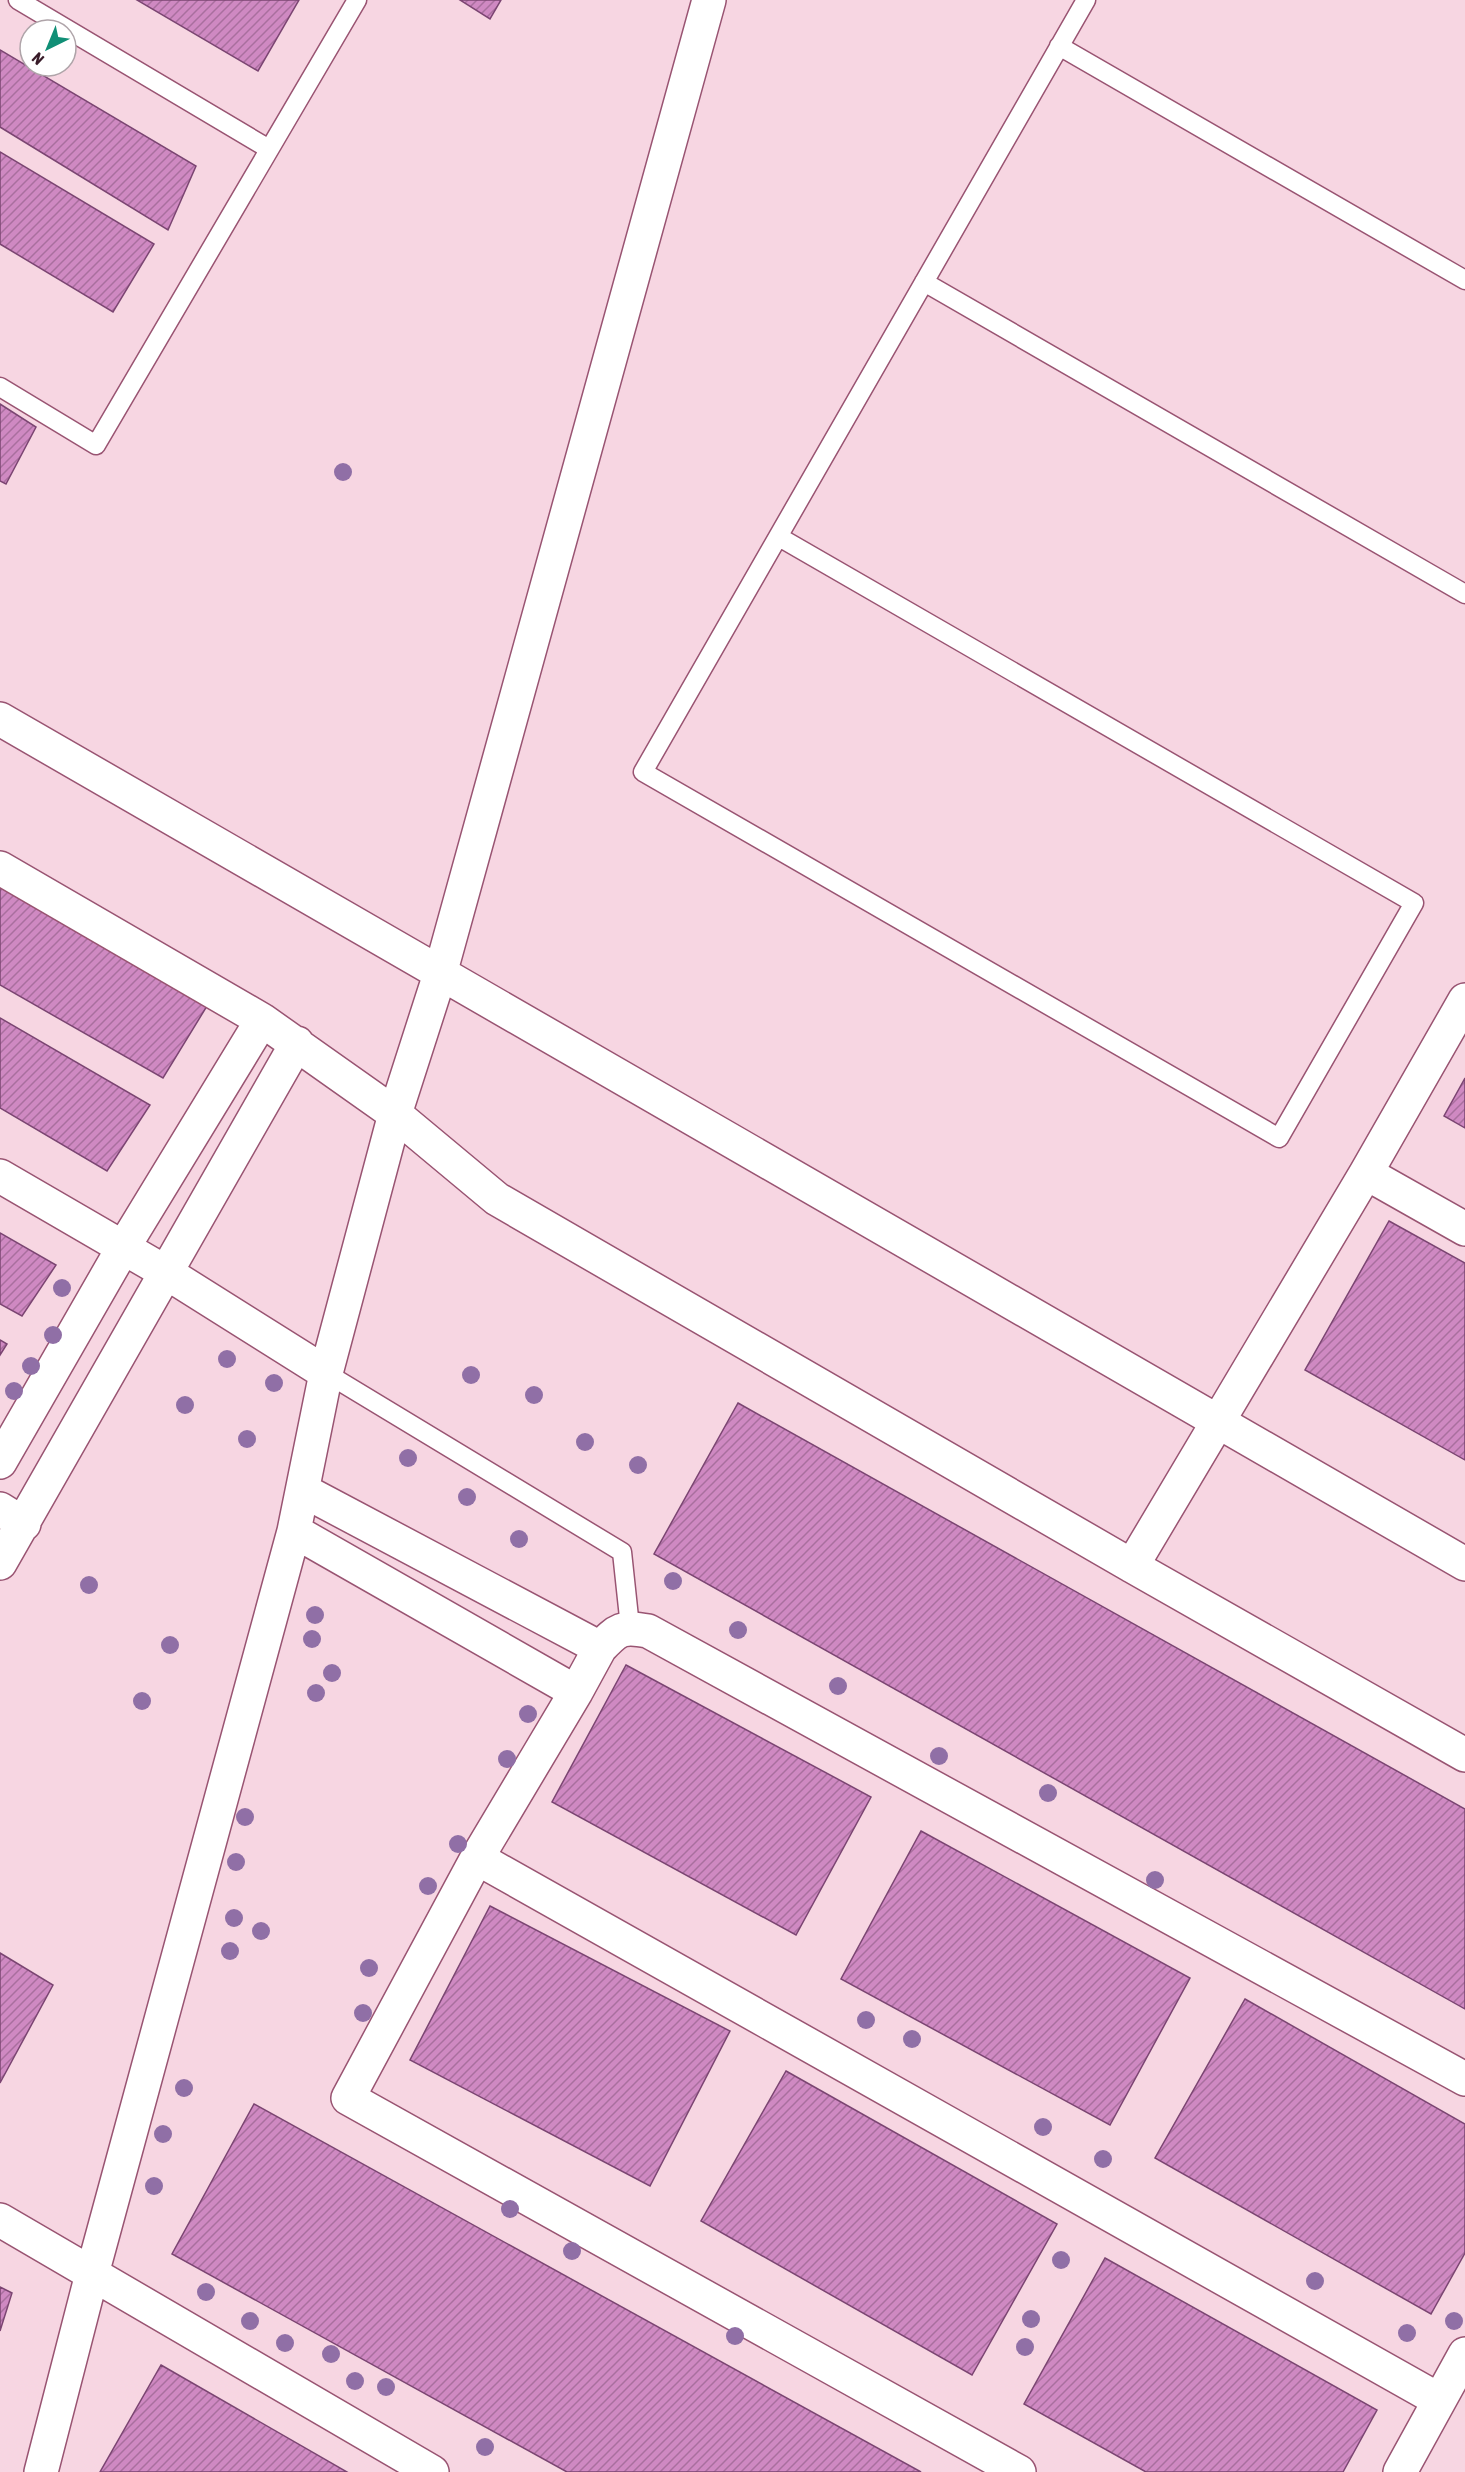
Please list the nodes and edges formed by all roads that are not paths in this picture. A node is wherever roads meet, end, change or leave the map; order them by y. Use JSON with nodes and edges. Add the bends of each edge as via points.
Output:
{"nodes":[{"id":1,"x":18,"y":0,"type":"edge"},
{"id":2,"x":357,"y":0,"type":"edge"},
{"id":3,"x":709,"y":0,"type":"edge"},
{"id":4,"x":1086,"y":0,"type":"edge"},
{"id":5,"x":1059,"y":46,"type":"junction"},
{"id":6,"x":269,"y":149,"type":"junction"},
{"id":7,"x":1465,"y":280,"type":"edge"},
{"id":8,"x":924,"y":282,"type":"junction"},
{"id":9,"x":0,"y":387,"type":"edge"},
{"id":10,"x":779,"y":537,"type":"junction"},
{"id":11,"x":1465,"y":594,"type":"edge"},
{"id":12,"x":0,"y":719,"type":"edge"},
{"id":13,"x":0,"y":867,"type":"edge"},
{"id":14,"x":440,"y":974,"type":"junction"},
{"id":15,"x":1465,"y":1000,"type":"edge"},
{"id":16,"x":262,"y":1020,"type":"junction"},
{"id":17,"x":297,"y":1043,"type":"junction"},
{"id":18,"x":395,"y":1114,"type":"junction"},
{"id":19,"x":1366,"y":1173,"type":"junction"},
{"id":20,"x":0,"y":1176,"type":"edge"},
{"id":21,"x":1465,"y":1229,"type":"edge"},
{"id":22,"x":123,"y":1248,"type":"junction"},
{"id":23,"x":166,"y":1273,"type":"junction"},
{"id":24,"x":326,"y":1373,"type":"junction"},
{"id":25,"x":1218,"y":1422,"type":"junction"},
{"id":26,"x":0,"y":1462,"type":"edge"},
{"id":27,"x":304,"y":1491,"type":"junction"},
{"id":28,"x":12,"y":1516,"type":"edge"},
{"id":29,"x":294,"y":1531,"type":"junction"},
{"id":30,"x":0,"y":1563,"type":"edge"},
{"id":31,"x":1465,"y":1564,"type":"edge"},
{"id":32,"x":1132,"y":1566,"type":"junction"},
{"id":33,"x":630,"y":1627,"type":"junction"},
{"id":34,"x":600,"y":1648,"type":"junction"},
{"id":35,"x":576,"y":1692,"type":"junction"},
{"id":36,"x":1465,"y":1755,"type":"edge"},
{"id":37,"x":477,"y":1858,"type":"junction"},
{"id":38,"x":1465,"y":2079,"type":"edge"},
{"id":39,"x":0,"y":2220,"type":"edge"},
{"id":40,"x":92,"y":2274,"type":"junction"},
{"id":41,"x":1465,"y":2354,"type":"edge"},
{"id":42,"x":1439,"y":2400,"type":"junction"},
{"id":43,"x":41,"y":2472,"type":"edge"},
{"id":44,"x":432,"y":2472,"type":"edge"},
{"id":45,"x":1019,"y":2472,"type":"edge"},
{"id":46,"x":1400,"y":2472,"type":"edge"}],
"edges":[{"from":1,"to":6,"type":"lane"},
{"from":2,"to":6,"type":"lane"},
{"from":3,"to":14,"type":"street"},
{"from":4,"to":5,"type":"lane"},
{"from":5,"to":7,"type":"lane"},
{"from":5,"to":8,"type":"lane"},
{"from":6,"to":9,"type":"lane","via":[[96,445]]},
{"from":8,"to":10,"type":"lane"},
{"from":8,"to":11,"type":"lane"},
{"from":10,"to":10,"type":"lane","via":[[1414,903],[1280,1138],[644,772]]},
{"from":12,"to":14,"type":"street"},
{"from":13,"to":16,"type":"street"},
{"from":14,"to":18,"type":"street"},
{"from":14,"to":25,"type":"street"},
{"from":15,"to":19,"type":"street"},
{"from":16,"to":17,"type":"street"},
{"from":16,"to":22,"type":"street"},
{"from":17,"to":18,"type":"street"},
{"from":17,"to":23,"type":"street"},
{"from":18,"to":24,"type":"street"},
{"from":18,"to":32,"type":"street","via":[[497,1199]]},
{"from":19,"to":21,"type":"street"},
{"from":19,"to":25,"type":"street"},
{"from":20,"to":22,"type":"street"},
{"from":22,"to":23,"type":"street"},
{"from":22,"to":26,"type":"street"},
{"from":23,"to":24,"type":"street"},
{"from":23,"to":28,"type":"street"},
{"from":24,"to":27,"type":"street"},
{"from":24,"to":33,"type":"lane","via":[[622,1552]]},
{"from":25,"to":31,"type":"street"},
{"from":25,"to":32,"type":"street"},
{"from":27,"to":29,"type":"street"},
{"from":27,"to":34,"type":"street"},
{"from":28,"to":30,"type":"street"},
{"from":29,"to":35,"type":"street"},
{"from":29,"to":40,"type":"street"},
{"from":32,"to":36,"type":"street"},
{"from":33,"to":34,"type":"street","via":[[616,1631]]},
{"from":33,"to":38,"type":"street","via":[[648,1630]]},
{"from":34,"to":35,"type":"street"},
{"from":35,"to":37,"type":"street"},
{"from":37,"to":42,"type":"street"},
{"from":37,"to":45,"type":"street","via":[[348,2098]]},
{"from":39,"to":40,"type":"street"},
{"from":40,"to":43,"type":"street"},
{"from":40,"to":44,"type":"street"},
{"from":41,"to":42,"type":"street"},
{"from":42,"to":46,"type":"street"}]}
